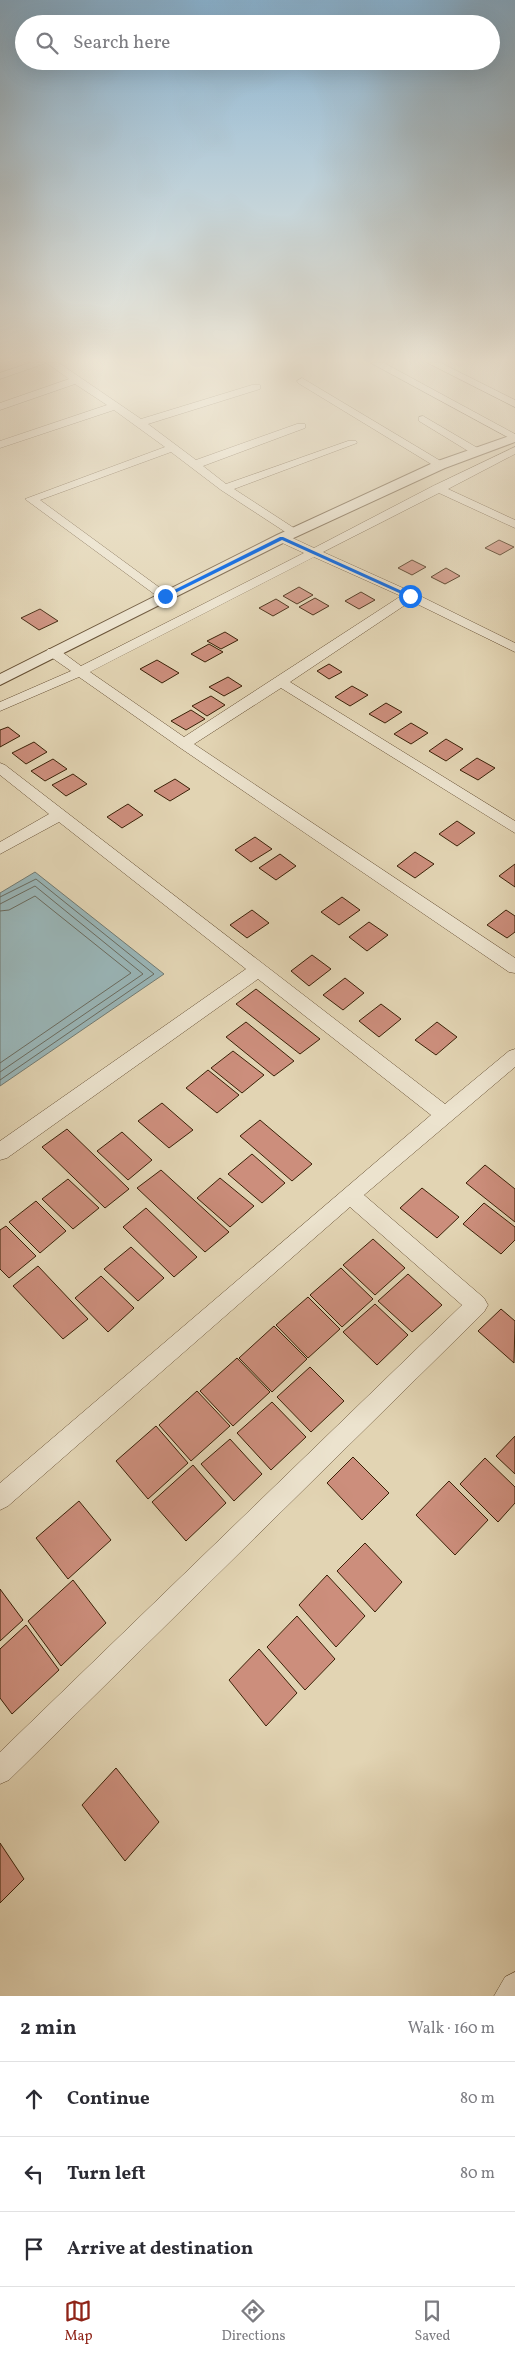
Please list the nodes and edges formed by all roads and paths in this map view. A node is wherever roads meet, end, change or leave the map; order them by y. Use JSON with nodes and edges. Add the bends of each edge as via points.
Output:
{"nodes":[{"id":1,"x":150,"y":456,"type":"edge"},
{"id":2,"x":183,"y":456,"type":"edge"},
{"id":3,"x":218,"y":456,"type":"edge"},
{"id":4,"x":315,"y":456,"type":"edge"},
{"id":5,"x":425,"y":456,"type":"edge"},
{"id":6,"x":465,"y":456,"type":"edge"},
{"id":7,"x":495,"y":456,"type":"edge"},
{"id":8,"x":194,"y":465,"type":"junction"},
{"id":9,"x":440,"y":465,"type":"junction"},
{"id":10,"x":225,"y":488,"type":"junction"},
{"id":11,"x":437,"y":488,"type":"junction"},
{"id":12,"x":515,"y":524,"type":"edge"},
{"id":13,"x":287,"y":535,"type":"junction"},
{"id":14,"x":315,"y":552,"type":"junction"},
{"id":15,"x":165,"y":596,"type":"junction"},
{"id":16,"x":410,"y":596,"type":"junction"},
{"id":17,"x":515,"y":648,"type":"edge"},
{"id":18,"x":53,"y":652,"type":"junction"},
{"id":19,"x":81,"y":671,"type":"junction"},
{"id":20,"x":0,"y":680,"type":"edge"},
{"id":21,"x":281,"y":682,"type":"junction"},
{"id":22,"x":0,"y":707,"type":"edge"},
{"id":23,"x":184,"y":744,"type":"junction"},
{"id":24,"x":0,"y":768,"type":"edge"},
{"id":25,"x":60,"y":815,"type":"junction"},
{"id":26,"x":515,"y":828,"type":"edge"},
{"id":27,"x":0,"y":849,"type":"edge"},
{"id":28,"x":515,"y":967,"type":"edge"},
{"id":29,"x":258,"y":970,"type":"junction"},
{"id":30,"x":515,"y":1056,"type":"edge"},
{"id":31,"x":446,"y":1116,"type":"junction"},
{"id":32,"x":0,"y":1152,"type":"edge"},
{"id":33,"x":350,"y":1195,"type":"junction"},
{"id":34,"x":0,"y":1498,"type":"edge"},
{"id":35,"x":0,"y":1772,"type":"edge"},
{"id":36,"x":515,"y":1987,"type":"edge"},
{"id":37,"x":509,"y":1996,"type":"edge"}],
"edges":[{"from":1,"to":15,"type":"street","via":[[31,499]]},
{"from":2,"to":8,"type":"street"},
{"from":3,"to":8,"type":"street"},
{"from":4,"to":10,"type":"street"},
{"from":5,"to":9,"type":"street"},
{"from":6,"to":9,"type":"street"},
{"from":7,"to":11,"type":"street"},
{"from":8,"to":10,"type":"street"},
{"from":9,"to":13,"type":"street"},
{"from":10,"to":13,"type":"street"},
{"from":11,"to":12,"type":"street"},
{"from":11,"to":14,"type":"street"},
{"from":13,"to":14,"type":"street"},
{"from":13,"to":15,"type":"street"},
{"from":14,"to":16,"type":"street"},
{"from":14,"to":19,"type":"street"},
{"from":15,"to":18,"type":"street"},
{"from":16,"to":17,"type":"street"},
{"from":16,"to":21,"type":"street"},
{"from":18,"to":19,"type":"street"},
{"from":18,"to":20,"type":"street"},
{"from":19,"to":22,"type":"street"},
{"from":19,"to":23,"type":"street"},
{"from":21,"to":23,"type":"street"},
{"from":21,"to":26,"type":"street"},
{"from":23,"to":28,"type":"street"},
{"from":24,"to":25,"type":"street"},
{"from":25,"to":27,"type":"street"},
{"from":25,"to":29,"type":"street"},
{"from":29,"to":31,"type":"street"},
{"from":29,"to":32,"type":"street"},
{"from":30,"to":31,"type":"street"},
{"from":31,"to":33,"type":"street"},
{"from":33,"to":34,"type":"street"},
{"from":33,"to":35,"type":"street","via":[[477,1305]]},
{"from":36,"to":37,"type":"street"}]}
